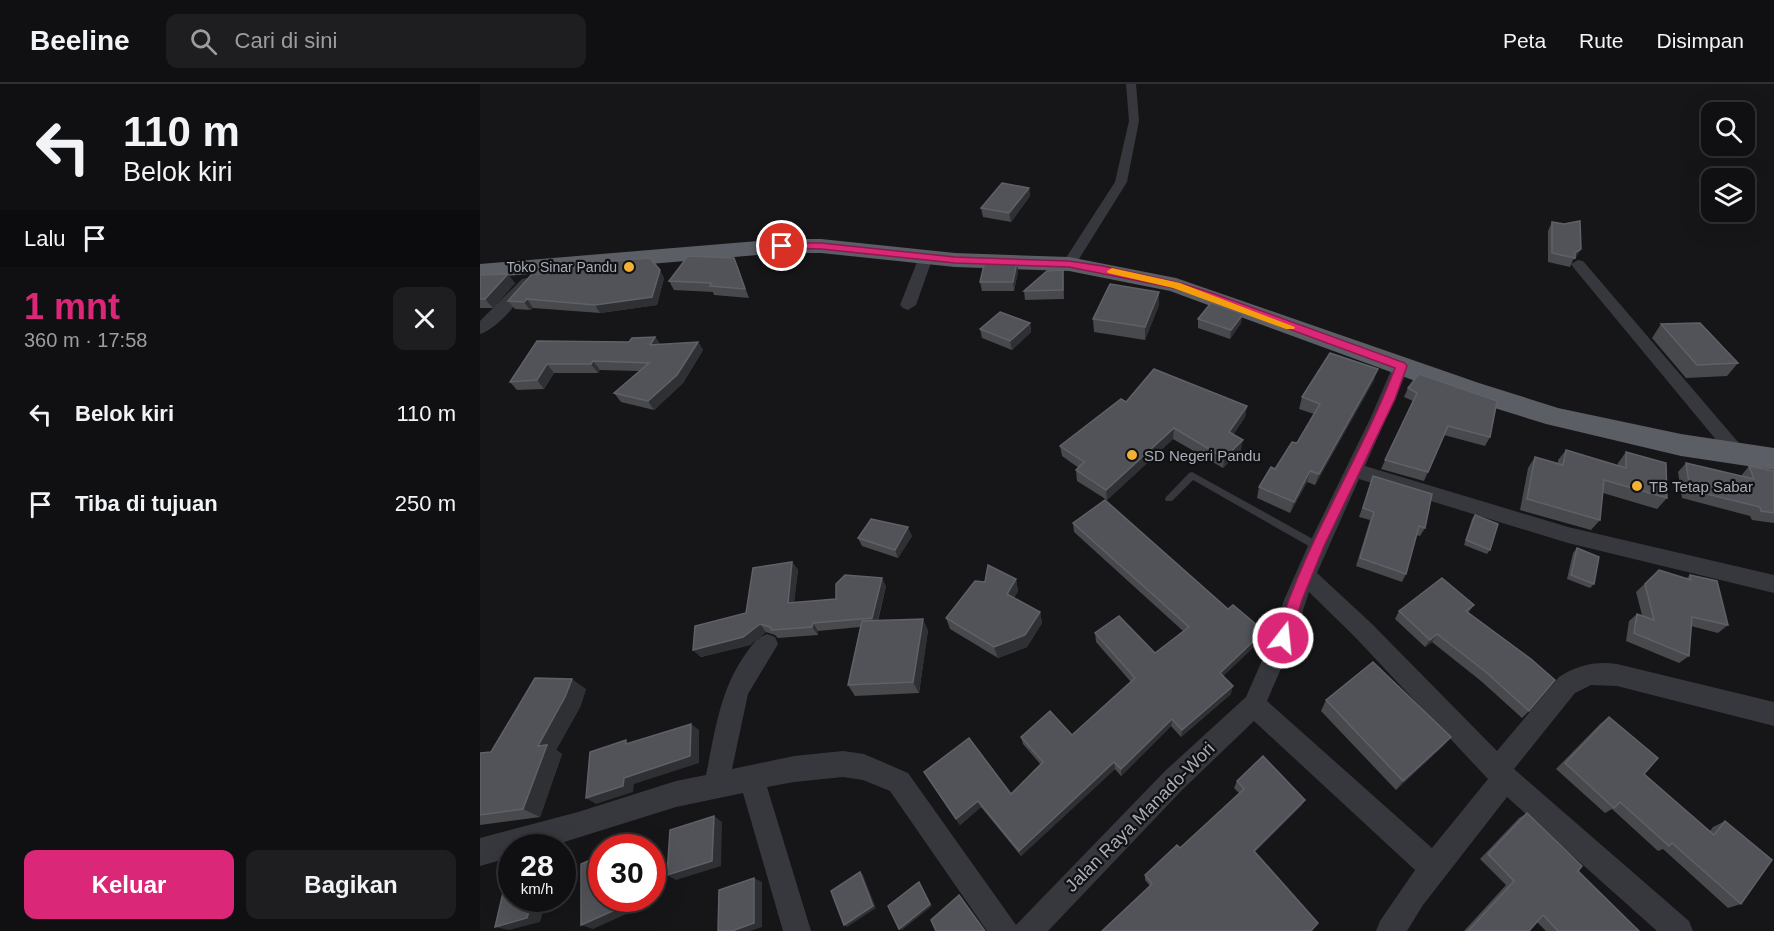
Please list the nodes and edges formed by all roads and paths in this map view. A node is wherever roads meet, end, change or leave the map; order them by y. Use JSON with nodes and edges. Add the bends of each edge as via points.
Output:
{"nodes":[{"id":1,"x":1131,"y":84,"type":"edge"},
{"id":2,"x":926,"y":257,"type":"junction"},
{"id":3,"x":1069,"y":264,"type":"junction"},
{"id":4,"x":1578,"y":264,"type":"edge"},
{"id":5,"x":538,"y":268,"type":"junction"},
{"id":6,"x":480,"y":271,"type":"edge"},
{"id":7,"x":908,"y":305,"type":"dead end"},
{"id":8,"x":480,"y":329,"type":"edge"},
{"id":9,"x":1401,"y":366,"type":"junction"},
{"id":10,"x":1738,"y":454,"type":"junction"},
{"id":11,"x":1774,"y":459,"type":"edge"},
{"id":12,"x":1354,"y":470,"type":"junction"},
{"id":13,"x":1169,"y":499,"type":"dead end"},
{"id":14,"x":1317,"y":546,"type":"junction"},
{"id":15,"x":1306,"y":575,"type":"junction"},
{"id":16,"x":1774,"y":584,"type":"edge"},
{"id":17,"x":767,"y":644,"type":"dead end"},
{"id":18,"x":1254,"y":705,"type":"junction"},
{"id":19,"x":1774,"y":714,"type":"edge"},
{"id":20,"x":1502,"y":774,"type":"junction"},
{"id":21,"x":752,"y":779,"type":"junction"},
{"id":22,"x":716,"y":787,"type":"junction"},
{"id":23,"x":480,"y":852,"type":"edge"},
{"id":24,"x":1435,"y":869,"type":"junction"},
{"id":25,"x":797,"y":931,"type":"edge"},
{"id":26,"x":1004,"y":931,"type":"edge"},
{"id":27,"x":1028,"y":931,"type":"edge"},
{"id":28,"x":1390,"y":931,"type":"edge"},
{"id":29,"x":1679,"y":931,"type":"edge"}],
"edges":[{"from":1,"to":3,"type":"street","via":[[1134,121],[1122,182]]},
{"from":2,"to":3,"type":"highway"},
{"from":2,"to":5,"type":"highway","via":[[782,246]]},
{"from":2,"to":7,"type":"street"},
{"from":3,"to":9,"type":"highway","via":[[1176,285]]},
{"from":4,"to":10,"type":"street"},
{"from":5,"to":6,"type":"highway"},
{"from":5,"to":8,"type":"street"},
{"from":9,"to":10,"type":"highway","via":[[1556,417],[1627,435]]},
{"from":9,"to":12,"type":"street","name":"Jalan Raya Manado-Wori"},
{"from":10,"to":11,"type":"highway"},
{"from":12,"to":14,"type":"street","name":"Jalan Raya Manado-Wori"},
{"from":12,"to":16,"type":"street","via":[[1568,535]]},
{"from":13,"to":14,"type":"lane","via":[[1192,475]]},
{"from":14,"to":15,"type":"street","name":"Jalan Raya Manado-Wori"},
{"from":15,"to":18,"type":"street","name":"Jalan Raya Manado-Wori"},
{"from":15,"to":20,"type":"street"},
{"from":17,"to":22,"type":"street","via":[[738,687]]},
{"from":18,"to":24,"type":"street"},
{"from":18,"to":27,"type":"street","name":"Jalan Raya Manado-Wori","via":[[1174,780]]},
{"from":19,"to":20,"type":"street","via":[[1617,675],[1591,675],[1568,685]]},
{"from":20,"to":24,"type":"street"},
{"from":20,"to":29,"type":"street"},
{"from":21,"to":22,"type":"street"},
{"from":21,"to":25,"type":"street"},
{"from":21,"to":26,"type":"street","via":[[794,769],[843,764],[864,767],[899,782]]},
{"from":22,"to":23,"type":"street","via":[[676,794]]},
{"from":24,"to":28,"type":"street","via":[[1413,894]]}]}
